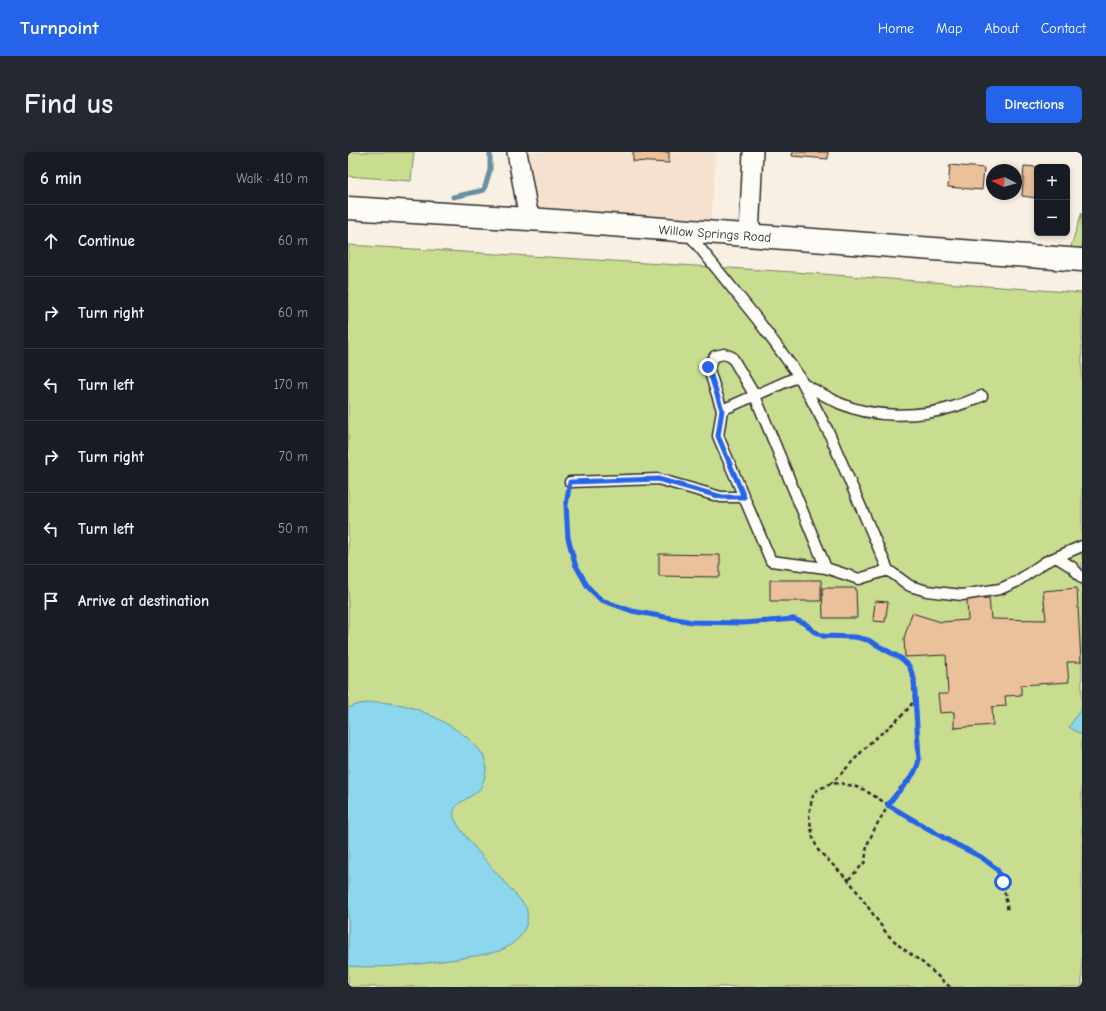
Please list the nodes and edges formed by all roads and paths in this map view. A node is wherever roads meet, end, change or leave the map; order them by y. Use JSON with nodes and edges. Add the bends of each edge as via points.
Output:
{"nodes":[{"id":1,"x":518,"y":152,"type":"edge"},
{"id":2,"x":753,"y":152,"type":"edge"},
{"id":3,"x":348,"y":208,"type":"edge"},
{"id":4,"x":529,"y":218,"type":"junction"},
{"id":5,"x":687,"y":231,"type":"junction"},
{"id":6,"x":749,"y":236,"type":"junction"},
{"id":7,"x":1082,"y":260,"type":"edge"},
{"id":8,"x":801,"y":380,"type":"junction"},
{"id":9,"x":754,"y":396,"type":"junction"},
{"id":10,"x":982,"y":396,"type":"dead end"},
{"id":11,"x":722,"y":410,"type":"junction"},
{"id":12,"x":570,"y":482,"type":"joint"},
{"id":13,"x":744,"y":497,"type":"junction"},
{"id":14,"x":1082,"y":546,"type":"edge"},
{"id":15,"x":1056,"y":557,"type":"junction"},
{"id":16,"x":826,"y":568,"type":"junction"},
{"id":17,"x":888,"y":570,"type":"junction"},
{"id":18,"x":1082,"y":578,"type":"edge"},
{"id":19,"x":916,"y":699,"type":"junction"},
{"id":20,"x":829,"y":784,"type":"junction"},
{"id":21,"x":888,"y":805,"type":"junction"},
{"id":22,"x":848,"y":880,"type":"junction"},
{"id":23,"x":1008,"y":912,"type":"dead end"},
{"id":24,"x":950,"y":987,"type":"edge"}],
"edges":[{"from":1,"to":4,"type":"street"},
{"from":2,"to":6,"type":"street"},
{"from":3,"to":4,"type":"main road","name":"Willow Springs Road"},
{"from":4,"to":5,"type":"main road","name":"Willow Springs Road"},
{"from":5,"to":6,"type":"main road","name":"Willow Springs Road"},
{"from":5,"to":8,"type":"lane","via":[[757,319]]},
{"from":6,"to":7,"type":"main road","name":"Willow Springs Road"},
{"from":8,"to":9,"type":"lane"},
{"from":8,"to":10,"type":"lane","via":[[840,403],[868,412],[892,415],[918,414],[952,408]]},
{"from":8,"to":17,"type":"lane","via":[[829,433]]},
{"from":9,"to":11,"type":"lane"},
{"from":9,"to":11,"type":"lane","via":[[732,357],[724,354],[715,356],[710,363],[709,372]]},
{"from":9,"to":16,"type":"lane"},
{"from":11,"to":13,"type":"lane","via":[[718,436]]},
{"from":12,"to":13,"type":"lane","via":[[658,479],[722,497]]},
{"from":12,"to":19,"type":"path","via":[[566,505],[568,538],[575,564],[588,587],[601,600],[632,611],[692,622],[743,623],[794,619],[823,636],[868,640],[902,659],[909,666],[914,678]]},
{"from":13,"to":16,"type":"lane","via":[[772,561]]},
{"from":14,"to":15,"type":"lane"},
{"from":15,"to":17,"type":"lane","via":[[1000,589],[962,595],[927,591],[910,586]]},
{"from":15,"to":18,"type":"lane","via":[[1072,567]]},
{"from":16,"to":17,"type":"lane","via":[[859,579]]},
{"from":19,"to":20,"type":"path","via":[[901,717],[871,742],[842,774]]},
{"from":19,"to":21,"type":"path","via":[[918,766]]},
{"from":20,"to":21,"type":"path","via":[[840,783],[861,788]]},
{"from":20,"to":22,"type":"path","via":[[816,791],[812,798],[810,825],[818,850]]},
{"from":21,"to":22,"type":"path","via":[[867,844],[866,862]]},
{"from":21,"to":23,"type":"path","via":[[981,857],[997,869],[1003,882]]},
{"from":22,"to":24,"type":"path","via":[[887,934]]}]}
